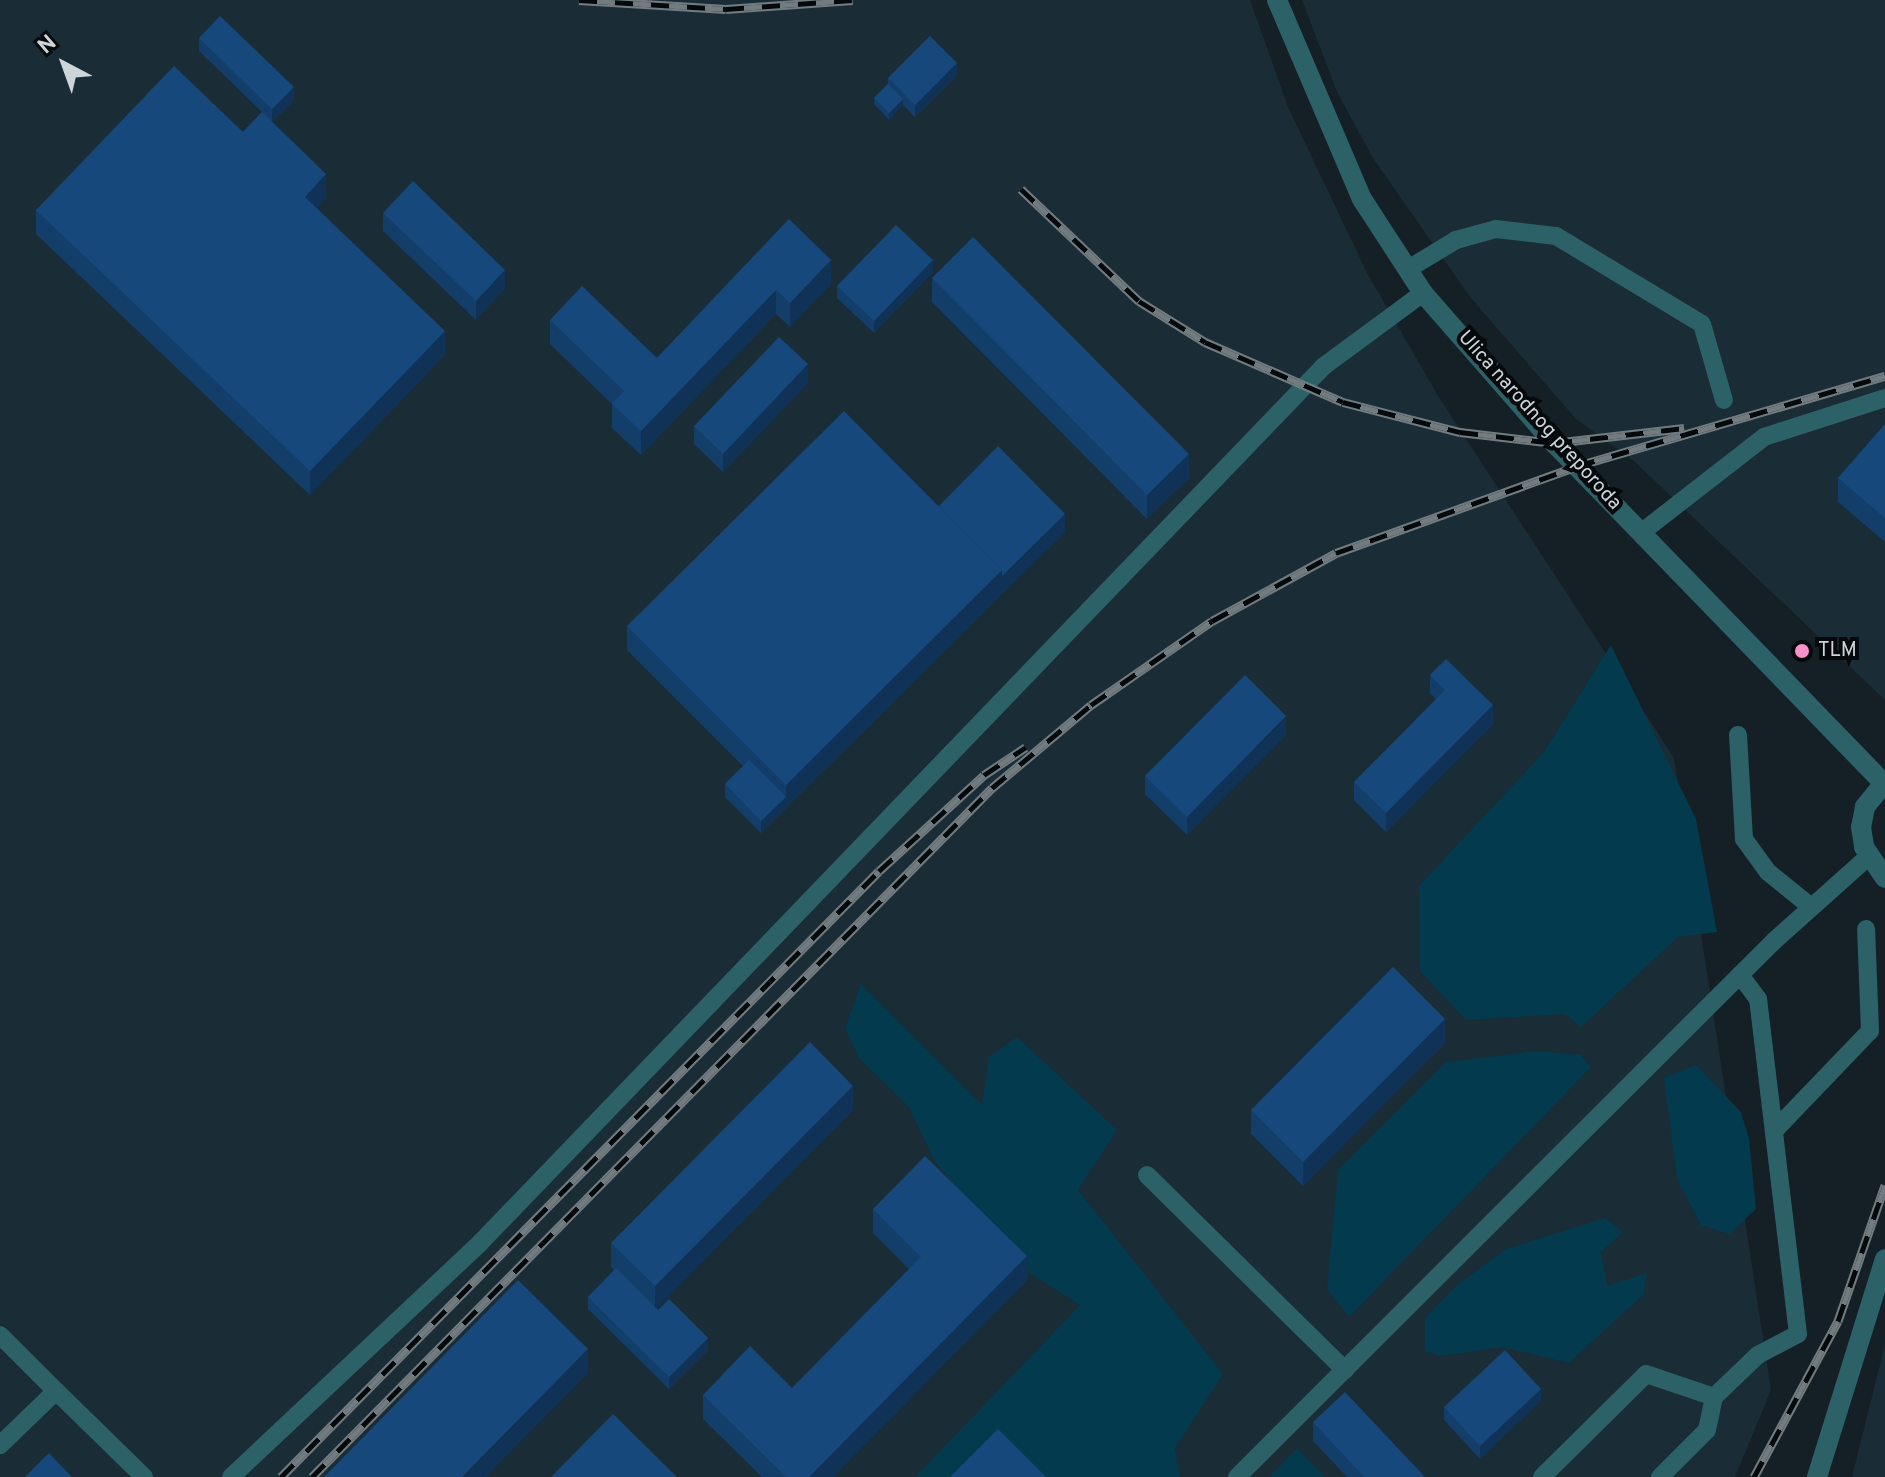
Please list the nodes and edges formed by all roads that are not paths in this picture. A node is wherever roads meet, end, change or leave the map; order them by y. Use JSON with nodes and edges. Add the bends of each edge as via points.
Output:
{"nodes":[{"id":1,"x":1277,"y":0,"type":"edge"},
{"id":2,"x":1408,"y":269,"type":"junction"},
{"id":3,"x":1423,"y":293,"type":"junction"},
{"id":4,"x":1885,"y":398,"type":"edge"},
{"id":5,"x":1724,"y":400,"type":"dead end"},
{"id":6,"x":1642,"y":532,"type":"junction"},
{"id":7,"x":1738,"y":735,"type":"dead end"},
{"id":8,"x":1884,"y":782,"type":"edge"},
{"id":9,"x":1868,"y":857,"type":"junction"},
{"id":10,"x":1885,"y":878,"type":"edge"},
{"id":11,"x":1810,"y":906,"type":"junction"},
{"id":12,"x":1866,"y":929,"type":"dead end"},
{"id":13,"x":1740,"y":975,"type":"junction"},
{"id":14,"x":1775,"y":1130,"type":"junction"},
{"id":15,"x":1147,"y":1175,"type":"dead end"},
{"id":16,"x":1885,"y":1259,"type":"edge"},
{"id":17,"x":0,"y":1335,"type":"edge"},
{"id":18,"x":1345,"y":1370,"type":"junction"},
{"id":19,"x":56,"y":1391,"type":"junction"},
{"id":20,"x":1714,"y":1397,"type":"junction"},
{"id":21,"x":0,"y":1445,"type":"edge"},
{"id":22,"x":144,"y":1477,"type":"edge"},
{"id":23,"x":231,"y":1477,"type":"edge"},
{"id":24,"x":1237,"y":1477,"type":"edge"},
{"id":25,"x":1542,"y":1477,"type":"edge"},
{"id":26,"x":1660,"y":1477,"type":"edge"},
{"id":27,"x":1817,"y":1477,"type":"edge"}],
"edges":[{"from":1,"to":2,"type":"street","name":"Ulica narodnog preporoda","via":[[1362,199]]},
{"from":2,"to":3,"type":"street","name":"Ulica narodnog preporoda"},
{"from":2,"to":5,"type":"lane","via":[[1456,240],[1496,229],[1556,236],[1702,324]]},
{"from":3,"to":6,"type":"street","name":"Ulica narodnog preporoda"},
{"from":3,"to":23,"type":"lane","via":[[1324,366],[480,1243]]},
{"from":4,"to":6,"type":"lane","via":[[1764,437]]},
{"from":6,"to":8,"type":"street","name":"Ulica narodnog preporoda"},
{"from":7,"to":11,"type":"lane","via":[[1744,839],[1768,872]]},
{"from":8,"to":9,"type":"street","via":[[1865,807]]},
{"from":9,"to":10,"type":"street"},
{"from":9,"to":11,"type":"lane"},
{"from":11,"to":13,"type":"lane"},
{"from":12,"to":14,"type":"lane","via":[[1870,1031]]},
{"from":13,"to":14,"type":"lane","via":[[1758,999]]},
{"from":13,"to":18,"type":"lane"},
{"from":14,"to":20,"type":"lane","via":[[1798,1334],[1758,1355]]},
{"from":15,"to":18,"type":"lane"},
{"from":16,"to":27,"type":"street"},
{"from":17,"to":19,"type":"lane"},
{"from":18,"to":24,"type":"lane"},
{"from":19,"to":21,"type":"lane"},
{"from":19,"to":22,"type":"lane"},
{"from":20,"to":25,"type":"lane","via":[[1646,1374]]},
{"from":20,"to":26,"type":"lane","via":[[1707,1430]]}]}
